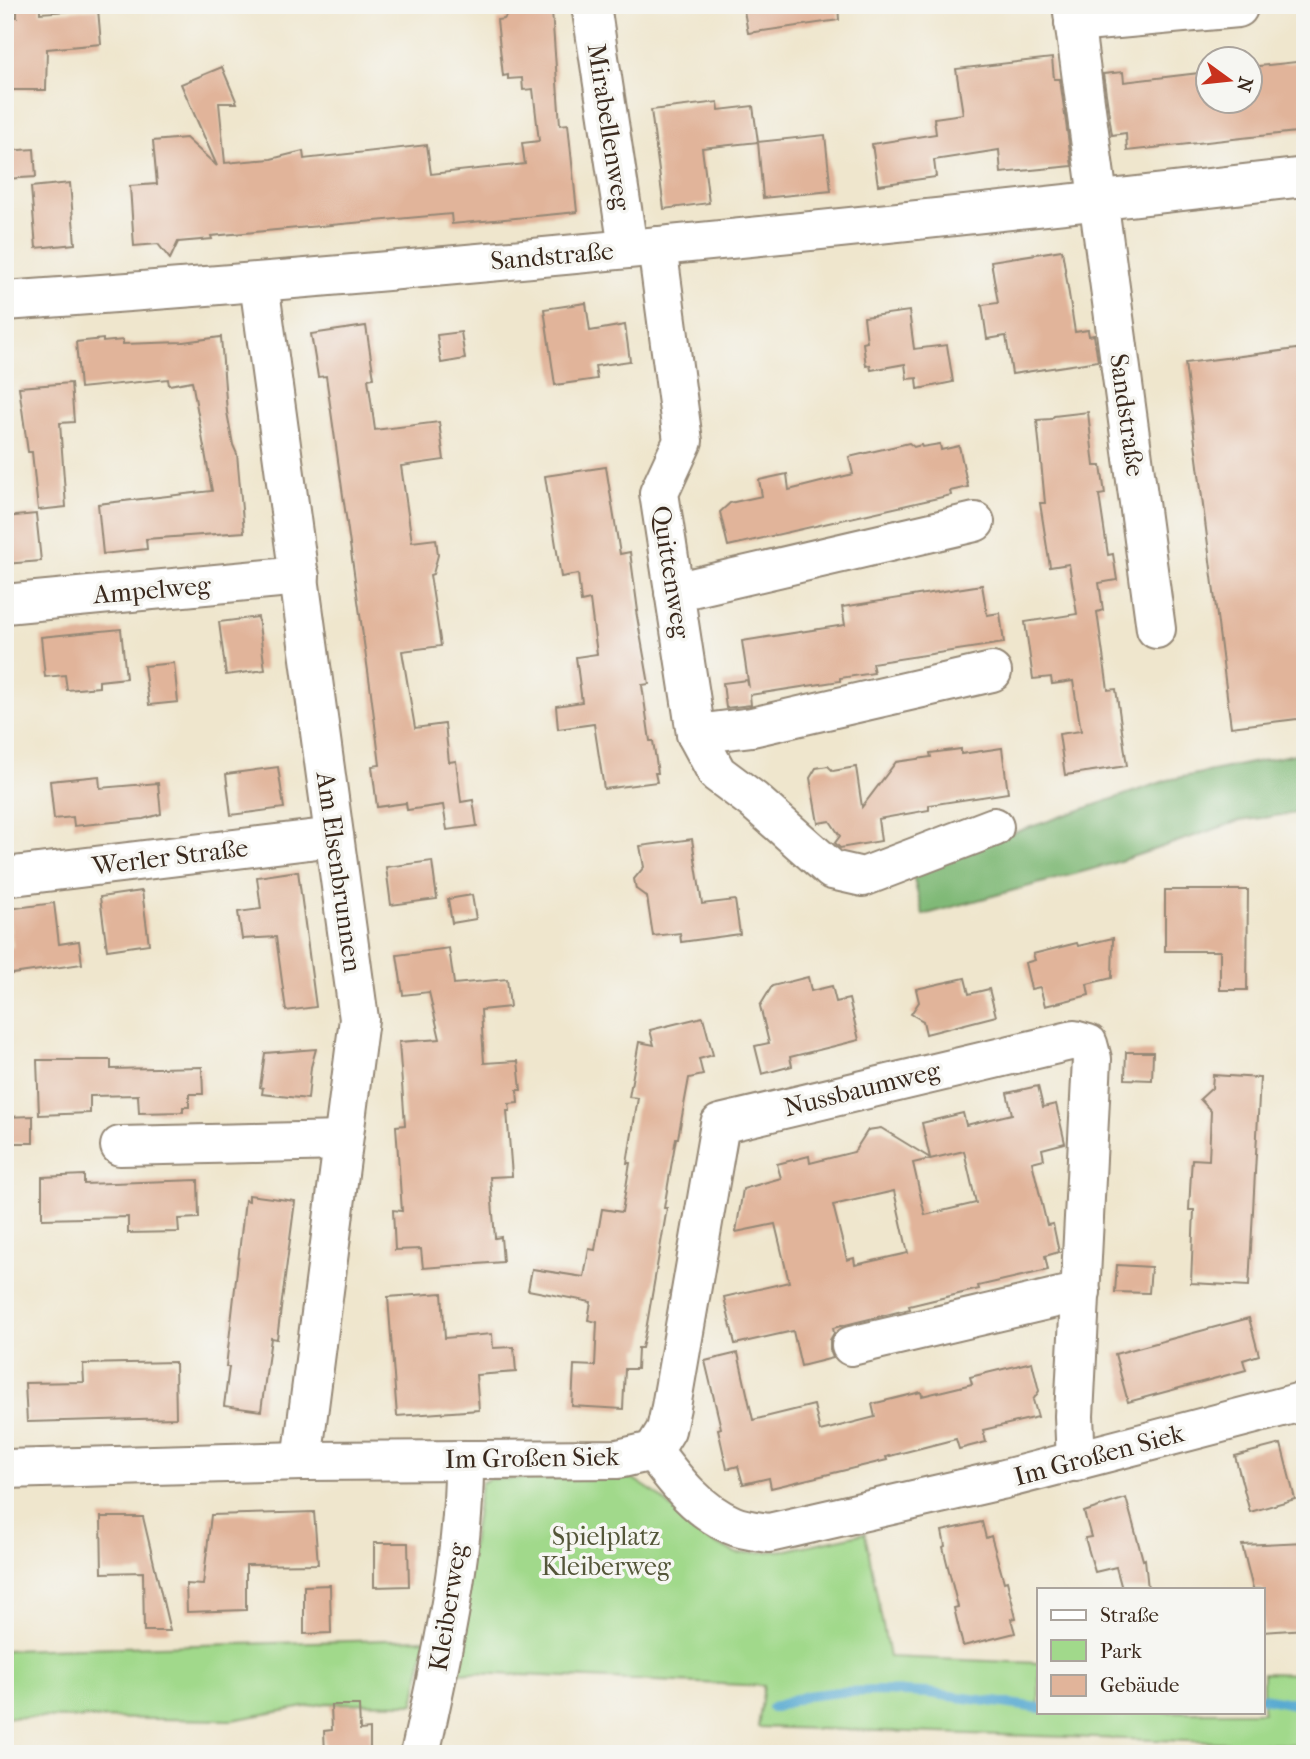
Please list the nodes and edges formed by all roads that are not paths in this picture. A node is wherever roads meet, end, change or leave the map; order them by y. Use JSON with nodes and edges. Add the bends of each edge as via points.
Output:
{"nodes":[{"id":1,"x":591,"y":5,"type":"edge"},
{"id":2,"x":1238,"y":8,"type":"dead end"},
{"id":3,"x":1073,"y":14,"type":"edge"},
{"id":4,"x":1305,"y":177,"type":"edge"},
{"id":5,"x":1097,"y":201,"type":"junction"},
{"id":6,"x":643,"y":247,"type":"junction"},
{"id":7,"x":259,"y":284,"type":"junction"},
{"id":8,"x":5,"y":302,"type":"edge"},
{"id":9,"x":975,"y":522,"type":"dead end"},
{"id":10,"x":300,"y":576,"type":"junction"},
{"id":11,"x":674,"y":592,"type":"junction"},
{"id":12,"x":5,"y":604,"type":"edge"},
{"id":13,"x":1156,"y":629,"type":"dead end"},
{"id":14,"x":992,"y":672,"type":"dead end"},
{"id":15,"x":696,"y":734,"type":"junction"},
{"id":16,"x":994,"y":827,"type":"dead end"},
{"id":17,"x":334,"y":837,"type":"junction"},
{"id":18,"x":5,"y":877,"type":"edge"},
{"id":19,"x":343,"y":1141,"type":"junction"},
{"id":20,"x":120,"y":1146,"type":"dead end"},
{"id":21,"x":1080,"y":1292,"type":"junction"},
{"id":22,"x":850,"y":1346,"type":"dead end"},
{"id":23,"x":1305,"y":1401,"type":"edge"},
{"id":24,"x":653,"y":1451,"type":"junction"},
{"id":25,"x":464,"y":1460,"type":"junction"},
{"id":26,"x":302,"y":1461,"type":"junction"},
{"id":27,"x":1076,"y":1462,"type":"junction"},
{"id":28,"x":5,"y":1469,"type":"edge"},
{"id":29,"x":420,"y":1754,"type":"edge"}],
"edges":[{"from":1,"to":6,"type":"street","name":"Mirabellenweg"},
{"from":2,"to":3,"type":"street"},
{"from":3,"to":5,"type":"street"},
{"from":4,"to":5,"type":"street","name":"Sandstraße"},
{"from":5,"to":6,"type":"street","name":"Sandstraße"},
{"from":5,"to":13,"type":"street","name":"Sandstraße"},
{"from":6,"to":7,"type":"street","name":"Sandstraße"},
{"from":6,"to":11,"type":"street","name":"Quittenweg","via":[[683,441],[659,493]]},
{"from":7,"to":8,"type":"street","name":"Sandstraße"},
{"from":7,"to":10,"type":"street","name":"Am Elsenbrunnen"},
{"from":9,"to":11,"type":"street"},
{"from":10,"to":12,"type":"street","name":"Ampelweg"},
{"from":10,"to":17,"type":"street","name":"Am Elsenbrunnen"},
{"from":11,"to":15,"type":"street","name":"Quittenweg"},
{"from":14,"to":15,"type":"street","via":[[752,727]]},
{"from":15,"to":16,"type":"street","name":"Quittenweg","via":[[717,774],[832,870],[863,877]]},
{"from":17,"to":18,"type":"street","name":"Werler Straße"},
{"from":17,"to":19,"type":"street","name":"Am Elsenbrunnen","via":[[359,1019]]},
{"from":19,"to":20,"type":"street"},
{"from":19,"to":26,"type":"street","name":"Am Elsenbrunnen"},
{"from":21,"to":22,"type":"street"},
{"from":21,"to":24,"type":"street","name":"Nussbaumweg","via":[[1092,1059],[1088,1044],[1074,1040],[720,1124],[671,1407],[666,1430]]},
{"from":21,"to":27,"type":"street","name":"Nussbaumweg"},
{"from":23,"to":27,"type":"street","name":"Im Großen Siek"},
{"from":24,"to":25,"type":"street","name":"Im Großen Siek","via":[[618,1459]]},
{"from":24,"to":27,"type":"street","name":"Im Großen Siek","via":[[705,1510],[733,1526],[769,1533]]},
{"from":25,"to":26,"type":"street","name":"Im Großen Siek"},
{"from":25,"to":29,"type":"street","name":"Kleiberweg","via":[[464,1504],[440,1663]]},
{"from":26,"to":28,"type":"street","name":"Im Großen Siek"}]}
